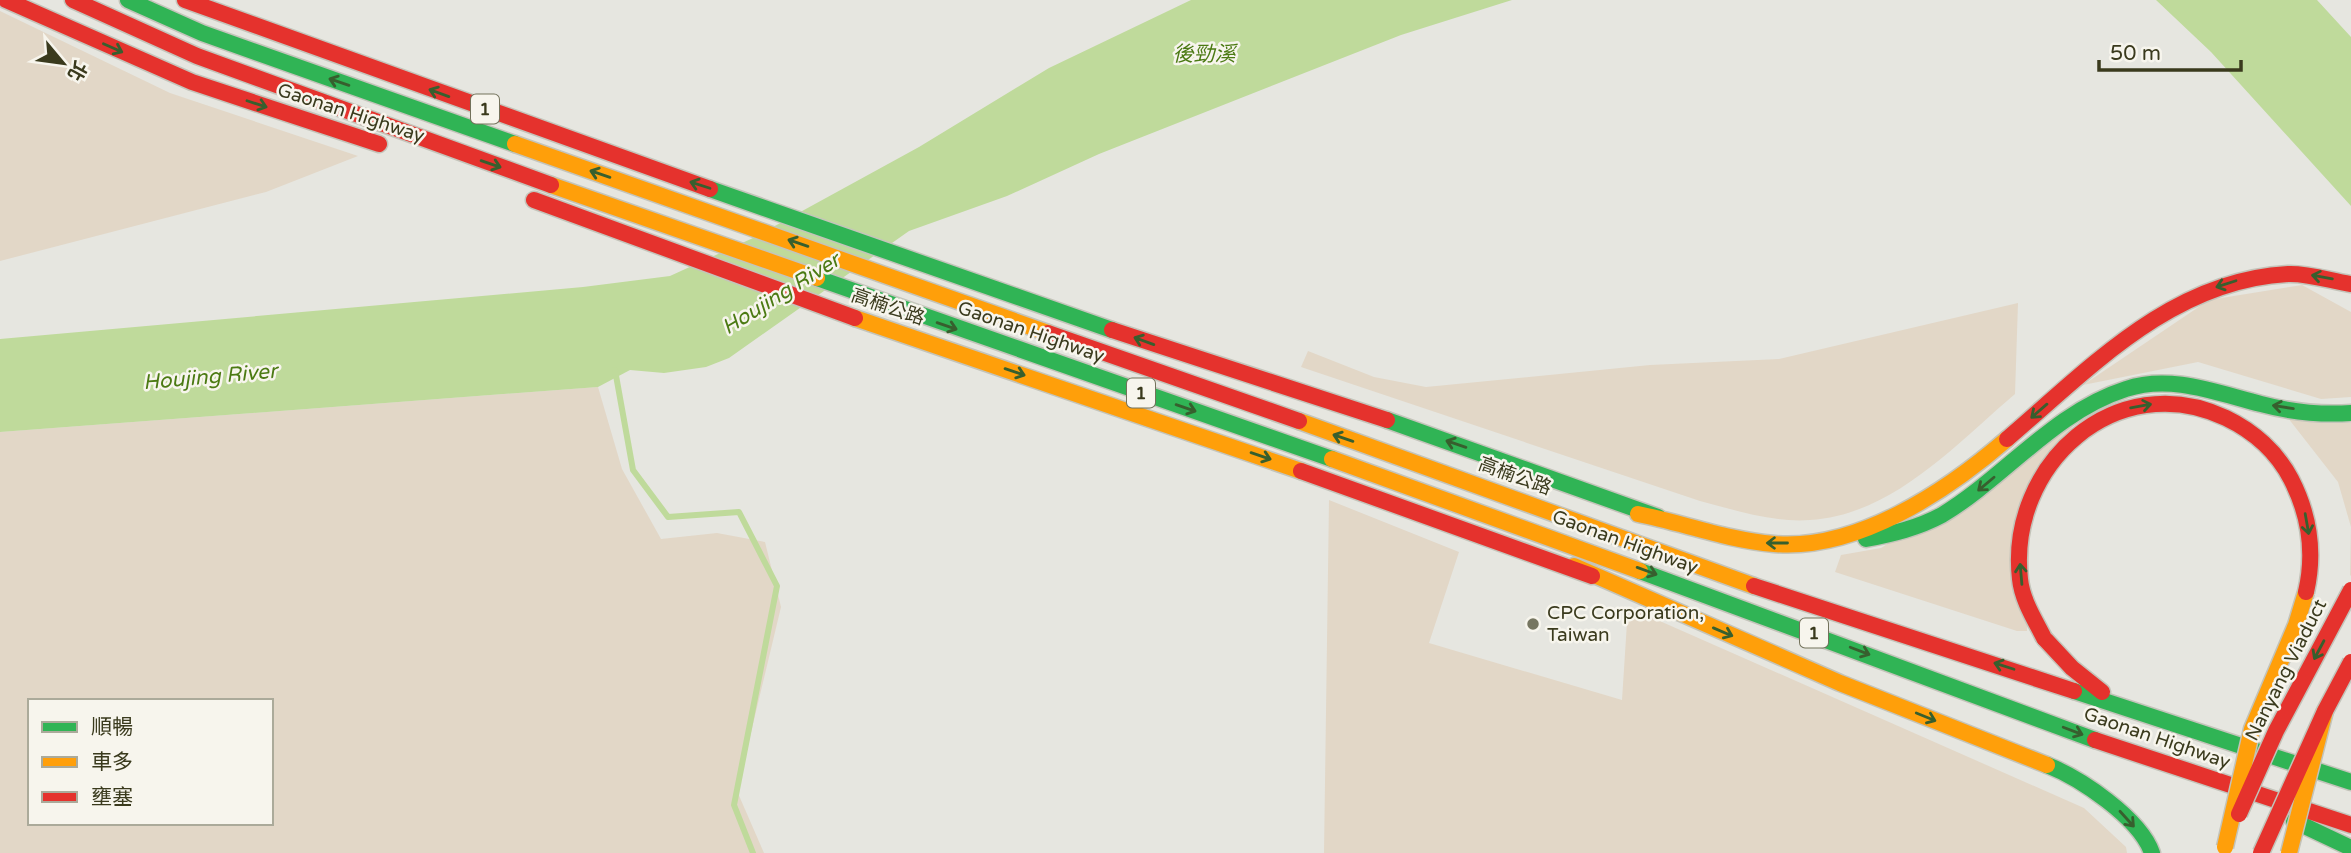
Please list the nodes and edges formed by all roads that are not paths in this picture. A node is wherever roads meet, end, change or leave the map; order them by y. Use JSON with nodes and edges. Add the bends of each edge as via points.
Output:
{"nodes":[{"id":1,"x":6,"y":0,"type":"edge"},
{"id":2,"x":73,"y":0,"type":"edge"},
{"id":3,"x":128,"y":0,"type":"edge"},
{"id":4,"x":185,"y":0,"type":"edge"},
{"id":5,"x":393,"y":149,"type":"dead end"},
{"id":6,"x":521,"y":195,"type":"dead end"},
{"id":7,"x":734,"y":221,"type":"joint"},
{"id":8,"x":708,"y":241,"type":"joint"},
{"id":9,"x":909,"y":283,"type":"joint"},
{"id":10,"x":2351,"y":284,"type":"edge"},
{"id":11,"x":883,"y":303,"type":"joint"},
{"id":12,"x":2351,"y":414,"type":"edge"},
{"id":13,"x":1494,"y":457,"type":"junction"},
{"id":14,"x":1482,"y":486,"type":"junction"},
{"id":15,"x":1570,"y":503,"type":"junction"},
{"id":16,"x":1476,"y":512,"type":"junction"},
{"id":17,"x":1658,"y":517,"type":"junction"},
{"id":18,"x":1467,"y":528,"type":"junction"},
{"id":19,"x":1822,"y":541,"type":"junction"},
{"id":20,"x":1533,"y":543,"type":"junction"},
{"id":21,"x":1647,"y":548,"type":"junction"},
{"id":22,"x":1603,"y":555,"type":"junction"},
{"id":23,"x":1592,"y":576,"type":"junction"},
{"id":24,"x":2351,"y":590,"type":"edge"},
{"id":25,"x":2351,"y":662,"type":"edge"},
{"id":26,"x":2116,"y":703,"type":"junction"},
{"id":27,"x":2325,"y":711,"type":"junction"},
{"id":28,"x":2351,"y":782,"type":"edge"},
{"id":29,"x":2229,"y":786,"type":"junction"},
{"id":30,"x":2351,"y":825,"type":"edge"},
{"id":31,"x":2351,"y":848,"type":"edge"},
{"id":32,"x":2152,"y":853,"type":"edge"},
{"id":33,"x":2261,"y":853,"type":"edge"},
{"id":34,"x":2289,"y":853,"type":"edge"}],
"edges":[{"from":1,"to":5,"type":"main road","name":"Gaonan Highway","one_way":true,"via":[[192,82]]},
{"from":2,"to":8,"type":"main road","name":"Gaonan Highway","number":"1","one_way":true,"via":[[197,56]]},
{"from":7,"to":3,"type":"main road","name":"Gaonan Highway","number":"1","one_way":true,"via":[[202,33]]},
{"from":13,"to":4,"type":"main road","name":"Gaonan Highway","number":"1","one_way":true,"via":[[1221,368]]},
{"from":6,"to":18,"type":"main road","name":"高楠公路","number":"1","one_way":true,"via":[[858,319]]},
{"from":9,"to":7,"type":"main road","name":"高楠公路","number":"1","one_way":true},
{"from":8,"to":11,"type":"main road","name":"高楠公路","number":"1"},
{"from":14,"to":9,"type":"main road","name":"Gaonan Highway","number":"1","one_way":true},
{"from":10,"to":19,"type":"main road","one_way":true,"via":[[2319,276],[2269,274],[2190,297],[2110,350],[1947,487],[1886,518]]},
{"from":11,"to":16,"type":"main road","name":"Gaonan Highway","number":"1","one_way":true},
{"from":12,"to":19,"type":"main road","one_way":true,"via":[[2254,403],[2200,385],[2169,381],[2137,386],[2099,399],[2065,421],[1963,504],[1936,520],[1888,537]]},
{"from":13,"to":15,"type":"main road"},
{"from":13,"to":17,"type":"main road","name":"高楠公路","number":"1"},
{"from":14,"to":15,"type":"main road"},
{"from":14,"to":21,"type":"main road","name":"高楠公路","number":"1"},
{"from":15,"to":17,"type":"main road"},
{"from":15,"to":21,"type":"main road"},
{"from":16,"to":20,"type":"main road"},
{"from":16,"to":22,"type":"main road","name":"Gaonan Highway","number":"1"},
{"from":19,"to":17,"type":"main road","one_way":true,"via":[[1741,541]]},
{"from":18,"to":20,"type":"main road"},
{"from":18,"to":23,"type":"main road","name":"高楠公路","number":"1"},
{"from":20,"to":22,"type":"main road"},
{"from":20,"to":23,"type":"main road"},
{"from":26,"to":21,"type":"main road","name":"Gaonan Highway","number":"1","one_way":true},
{"from":22,"to":29,"type":"main road","name":"Gaonan Highway","number":"1","one_way":true},
{"from":23,"to":32,"type":"main road","one_way":true,"via":[[1840,683],[2054,768],[2113,804]]},
{"from":24,"to":26,"type":"main road","name":"Nanyang Viaduct","bridge":true,"via":[[2276,731],[2225,848],[2251,731],[2307,591],[2309,526],[2296,482],[2268,446],[2208,410],[2145,404],[2098,420],[2047,470],[2024,523],[2021,582],[2044,638],[2072,668]]},
{"from":25,"to":27,"type":"main road","bridge":true},
{"from":26,"to":28,"type":"main road","name":"Gaonan Highway","number":"1"},
{"from":27,"to":33,"type":"main road","bridge":true},
{"from":27,"to":34,"type":"main road","bridge":true},
{"from":29,"to":30,"type":"main road","name":"Gaonan Highway","number":"1"},
{"from":29,"to":31,"type":"main road"}]}
